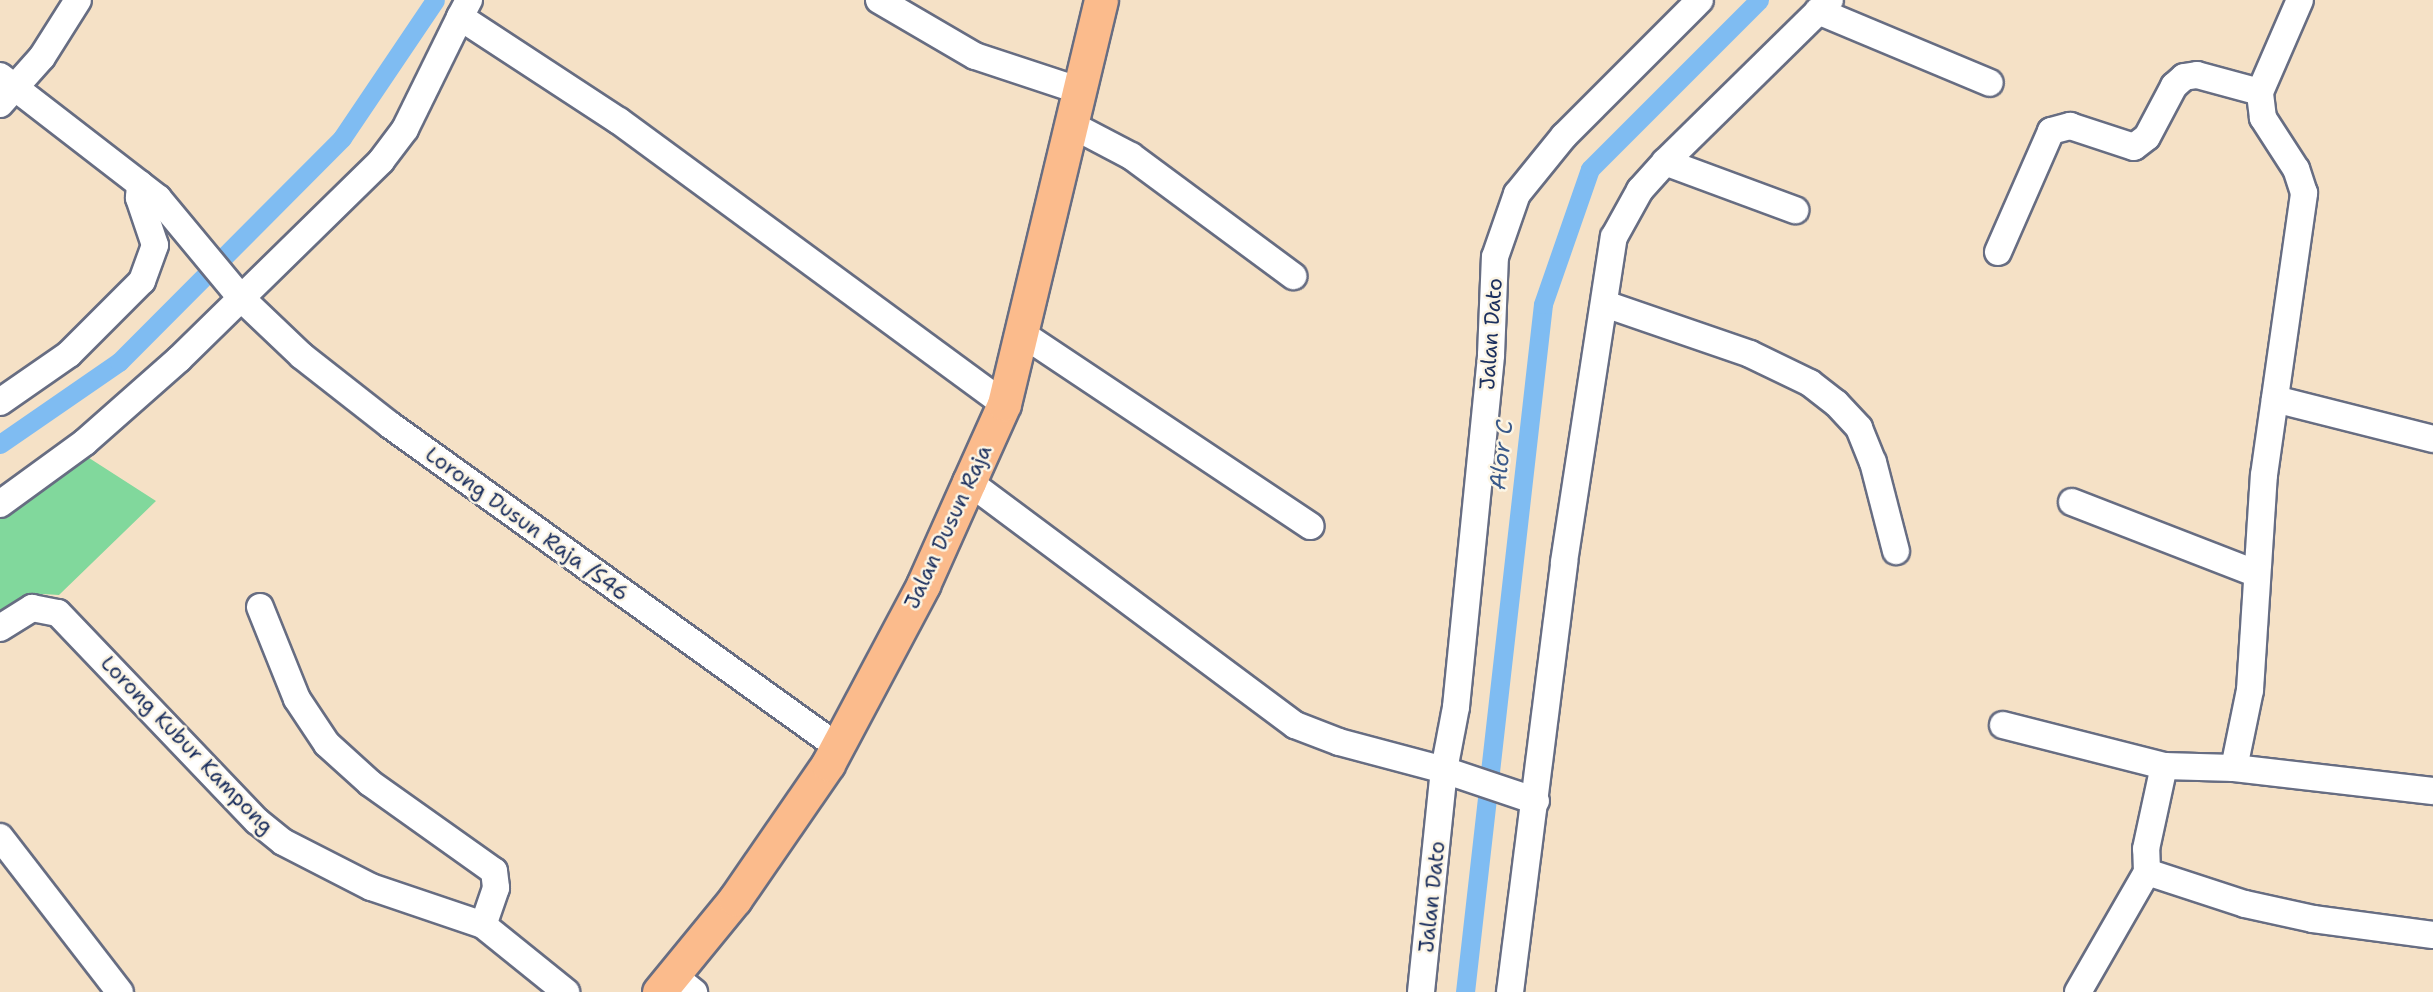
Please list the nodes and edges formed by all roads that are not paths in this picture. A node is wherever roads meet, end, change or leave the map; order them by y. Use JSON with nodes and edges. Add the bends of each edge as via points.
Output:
{"nodes":[{"id":1,"x":78,"y":0,"type":"edge"},
{"id":2,"x":879,"y":0,"type":"edge"},
{"id":3,"x":1101,"y":0,"type":"edge"},
{"id":4,"x":1700,"y":0,"type":"edge"},
{"id":5,"x":2301,"y":0,"type":"edge"},
{"id":6,"x":1824,"y":6,"type":"edge"},
{"id":7,"x":464,"y":9,"type":"edge"},
{"id":8,"x":1990,"y":83,"type":"dead end"},
{"id":9,"x":4,"y":89,"type":"edge"},
{"id":10,"x":1078,"y":90,"type":"junction"},
{"id":11,"x":2260,"y":92,"type":"junction"},
{"id":12,"x":1070,"y":124,"type":"junction"},
{"id":13,"x":1665,"y":162,"type":"junction"},
{"id":14,"x":140,"y":184,"type":"junction"},
{"id":15,"x":1796,"y":210,"type":"dead end"},
{"id":16,"x":1998,"y":252,"type":"dead end"},
{"id":17,"x":1293,"y":276,"type":"dead end"},
{"id":18,"x":236,"y":291,"type":"junction"},
{"id":19,"x":1605,"y":304,"type":"junction"},
{"id":20,"x":1021,"y":333,"type":"junction"},
{"id":21,"x":2275,"y":399,"type":"junction"},
{"id":22,"x":0,"y":402,"type":"edge"},
{"id":23,"x":1004,"y":404,"type":"junction"},
{"id":24,"x":2433,"y":439,"type":"edge"},
{"id":25,"x":969,"y":482,"type":"junction"},
{"id":26,"x":2072,"y":502,"type":"dead end"},
{"id":27,"x":0,"y":503,"type":"edge"},
{"id":28,"x":1310,"y":526,"type":"dead end"},
{"id":29,"x":1896,"y":551,"type":"dead end"},
{"id":30,"x":2255,"y":573,"type":"junction"},
{"id":31,"x":260,"y":607,"type":"dead end"},
{"id":32,"x":0,"y":628,"type":"edge"},
{"id":33,"x":2003,"y":725,"type":"dead end"},
{"id":34,"x":838,"y":747,"type":"junction"},
{"id":35,"x":2164,"y":766,"type":"junction"},
{"id":36,"x":2234,"y":768,"type":"junction"},
{"id":37,"x":1447,"y":771,"type":"junction"},
{"id":38,"x":2433,"y":791,"type":"edge"},
{"id":39,"x":1531,"y":799,"type":"junction"},
{"id":40,"x":0,"y":837,"type":"edge"},
{"id":41,"x":2147,"y":872,"type":"junction"},
{"id":42,"x":483,"y":925,"type":"junction"},
{"id":43,"x":2433,"y":935,"type":"edge"},
{"id":44,"x":676,"y":987,"type":"edge"},
{"id":45,"x":120,"y":992,"type":"edge"},
{"id":46,"x":566,"y":992,"type":"edge"},
{"id":47,"x":1422,"y":992,"type":"edge"},
{"id":48,"x":1510,"y":992,"type":"edge"},
{"id":49,"x":2078,"y":992,"type":"edge"}],
"edges":[{"from":1,"to":9,"type":"street","via":[[42,57]]},
{"from":2,"to":10,"type":"street","via":[[975,56]]},
{"from":3,"to":10,"type":"main road","name":"Jalan Dusun Raja"},
{"from":4,"to":37,"type":"street","name":"Jalan Dato","via":[[1564,136],[1517,194],[1495,257],[1491,355]]},
{"from":5,"to":11,"type":"street"},
{"from":6,"to":8,"type":"street"},
{"from":6,"to":13,"type":"street"},
{"from":7,"to":18,"type":"street","via":[[405,129],[381,161]]},
{"from":7,"to":23,"type":"street"},
{"from":9,"to":14,"type":"street","name":"Lorong Dusun Raja /S46"},
{"from":10,"to":12,"type":"main road","name":"Jalan Dusun Raja"},
{"from":11,"to":16,"type":"street","via":[[2197,75],[2184,77],[2174,86],[2147,137],[2134,147],[2070,125],[2051,131]]},
{"from":11,"to":21,"type":"street","via":[[2263,118],[2296,169],[2304,193]]},
{"from":12,"to":17,"type":"street","via":[[1131,156]]},
{"from":12,"to":20,"type":"main road","name":"Jalan Dusun Raja"},
{"from":13,"to":15,"type":"street"},
{"from":13,"to":19,"type":"street","via":[[1632,202],[1614,237]]},
{"from":14,"to":18,"type":"street","name":"Lorong Dusun Raja /S46","via":[[190,234]]},
{"from":14,"to":22,"type":"street","via":[[139,198],[155,246],[142,281],[69,354]]},
{"from":18,"to":27,"type":"street","via":[[85,442]]},
{"from":18,"to":34,"type":"street","name":"Lorong Dusun Raja /S46","via":[[270,329],[390,425]]},
{"from":19,"to":29,"type":"street","via":[[1749,354],[1810,383],[1836,403],[1859,428],[1873,462]]},
{"from":19,"to":39,"type":"street"},
{"from":20,"to":23,"type":"main road","name":"Jalan Dusun Raja"},
{"from":20,"to":28,"type":"street"},
{"from":21,"to":24,"type":"street"},
{"from":21,"to":30,"type":"street"},
{"from":23,"to":25,"type":"main road","name":"Jalan Dusun Raja"},
{"from":25,"to":34,"type":"main road","name":"Jalan Dusun Raja","via":[[923,585]]},
{"from":25,"to":37,"type":"street","via":[[1281,716],[1339,743]]},
{"from":26,"to":30,"type":"street"},
{"from":30,"to":36,"type":"street","via":[[2249,690]]},
{"from":31,"to":42,"type":"street","via":[[297,699],[327,744],[370,783],[494,871],[496,888]]},
{"from":32,"to":42,"type":"street","name":"Lorong Kubur Kampong","via":[[32,608],[58,614],[257,821],[283,842],[371,887]]},
{"from":33,"to":35,"type":"street"},
{"from":34,"to":44,"type":"main road","name":"Jalan Dusun Raja"},
{"from":35,"to":36,"type":"street"},
{"from":35,"to":41,"type":"street","via":[[2146,849]]},
{"from":36,"to":38,"type":"street"},
{"from":37,"to":39,"type":"street"},
{"from":37,"to":47,"type":"street","name":"Jalan Dato"},
{"from":39,"to":48,"type":"street"},
{"from":40,"to":45,"type":"street"},
{"from":41,"to":43,"type":"street","via":[[2245,904],[2313,919]]},
{"from":41,"to":49,"type":"street"},
{"from":42,"to":46,"type":"street","name":"Lorong Kubur Kampong"}]}
